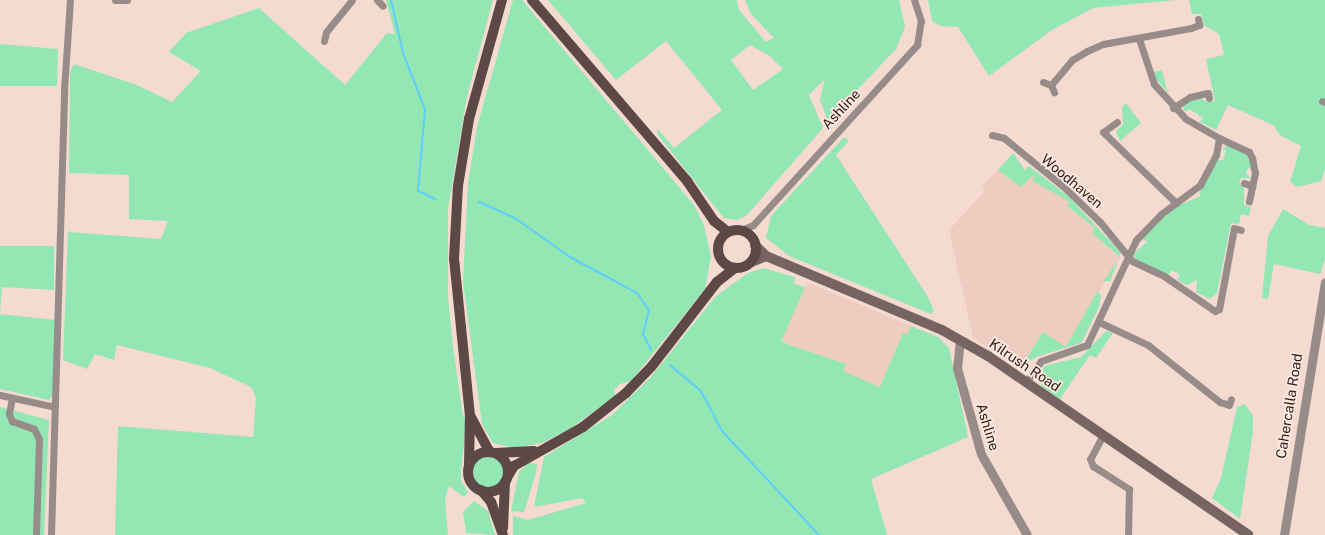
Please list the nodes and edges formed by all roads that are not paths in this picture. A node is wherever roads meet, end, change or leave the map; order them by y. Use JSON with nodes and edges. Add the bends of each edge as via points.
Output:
{"nodes":[{"id":1,"x":70,"y":0,"type":"edge"},
{"id":2,"x":114,"y":0,"type":"edge"},
{"id":3,"x":126,"y":0,"type":"edge"},
{"id":4,"x":352,"y":0,"type":"edge"},
{"id":5,"x":377,"y":0,"type":"edge"},
{"id":6,"x":502,"y":0,"type":"edge"},
{"id":7,"x":532,"y":0,"type":"edge"},
{"id":8,"x":914,"y":0,"type":"edge"},
{"id":9,"x":383,"y":6,"type":"dead end"},
{"id":10,"x":1198,"y":19,"type":"dead end"},
{"id":11,"x":1138,"y":39,"type":"junction"},
{"id":12,"x":324,"y":41,"type":"dead end"},
{"id":13,"x":1043,"y":82,"type":"dead end"},
{"id":14,"x":1209,"y":98,"type":"dead end"},
{"id":15,"x":1173,"y":108,"type":"junction"},
{"id":16,"x":1117,"y":122,"type":"dead end"},
{"id":17,"x":992,"y":135,"type":"dead end"},
{"id":18,"x":1219,"y":138,"type":"junction"},
{"id":19,"x":1244,"y":183,"type":"dead end"},
{"id":20,"x":1252,"y":186,"type":"junction"},
{"id":21,"x":1249,"y":201,"type":"dead end"},
{"id":22,"x":1176,"y":202,"type":"junction"},
{"id":23,"x":707,"y":212,"type":"junction"},
{"id":24,"x":753,"y":225,"type":"junction"},
{"id":25,"x":741,"y":230,"type":"junction"},
{"id":26,"x":1241,"y":230,"type":"dead end"},
{"id":27,"x":728,"y":232,"type":"junction"},
{"id":28,"x":753,"y":241,"type":"junction"},
{"id":29,"x":718,"y":251,"type":"junction"},
{"id":30,"x":1127,"y":255,"type":"junction"},
{"id":31,"x":766,"y":256,"type":"junction"},
{"id":32,"x":751,"y":262,"type":"junction"},
{"id":33,"x":735,"y":268,"type":"junction"},
{"id":34,"x":717,"y":282,"type":"junction"},
{"id":35,"x":1325,"y":282,"type":"edge"},
{"id":36,"x":1099,"y":322,"type":"junction"},
{"id":37,"x":960,"y":340,"type":"junction"},
{"id":38,"x":1027,"y":381,"type":"junction"},
{"id":39,"x":0,"y":395,"type":"edge"},
{"id":40,"x":12,"y":398,"type":"junction"},
{"id":41,"x":1231,"y":399,"type":"dead end"},
{"id":42,"x":55,"y":407,"type":"junction"},
{"id":43,"x":470,"y":416,"type":"junction"},
{"id":44,"x":1103,"y":435,"type":"junction"},
{"id":45,"x":536,"y":451,"type":"junction"},
{"id":46,"x":493,"y":453,"type":"junction"},
{"id":47,"x":469,"y":466,"type":"junction"},
{"id":48,"x":506,"y":479,"type":"junction"},
{"id":49,"x":481,"y":490,"type":"junction"},
{"id":50,"x":503,"y":533,"type":"edge"},
{"id":51,"x":36,"y":535,"type":"edge"},
{"id":52,"x":51,"y":535,"type":"edge"},
{"id":53,"x":1027,"y":535,"type":"edge"},
{"id":54,"x":1128,"y":535,"type":"edge"},
{"id":55,"x":1248,"y":535,"type":"edge"},
{"id":56,"x":1284,"y":535,"type":"edge"}],
"edges":[{"from":1,"to":42,"type":"street","via":[[63,98]]},
{"from":2,"to":3,"type":"street"},
{"from":4,"to":12,"type":"street","via":[[326,32]]},
{"from":5,"to":9,"type":"street"},
{"from":6,"to":43,"type":"main road","via":[[469,119],[458,186],[456,294]]},
{"from":7,"to":23,"type":"main road","via":[[687,181]]},
{"from":8,"to":24,"type":"street","name":"Ashline","via":[[921,21],[917,45]]},
{"from":10,"to":11,"type":"street","via":[[1199,25],[1191,28]]},
{"from":11,"to":13,"type":"street","via":[[1103,44],[1087,51],[1072,60],[1053,89]]},
{"from":11,"to":15,"type":"street","via":[[1154,84]]},
{"from":14,"to":15,"type":"street","via":[[1208,93],[1190,97]]},
{"from":15,"to":18,"type":"street"},
{"from":16,"to":22,"type":"street","via":[[1103,132]]},
{"from":17,"to":30,"type":"street","name":"Woodhaven","via":[[1004,138],[1065,188]]},
{"from":18,"to":20,"type":"street","via":[[1249,152],[1255,168]]},
{"from":18,"to":22,"type":"street","via":[[1207,175],[1190,195]]},
{"from":19,"to":20,"type":"street"},
{"from":20,"to":21,"type":"street"},
{"from":22,"to":30,"type":"street","via":[[1147,227]]},
{"from":23,"to":27,"type":"main road"},
{"from":23,"to":29,"type":"main road"},
{"from":24,"to":25,"type":"street","name":"Ashline"},
{"from":24,"to":28,"type":"street"},
{"from":25,"to":27,"type":"main road"},
{"from":25,"to":28,"type":"main road"},
{"from":26,"to":30,"type":"street","name":"Woodhaven","via":[[1234,228],[1219,309],[1215,311],[1203,300],[1164,276],[1132,261]]},
{"from":27,"to":29,"type":"main road"},
{"from":28,"to":31,"type":"main road","name":"Kilrush Road"},
{"from":28,"to":32,"type":"main road"},
{"from":29,"to":33,"type":"main road","via":[[725,264]]},
{"from":29,"to":34,"type":"main road","via":[[720,271]]},
{"from":30,"to":36,"type":"street"},
{"from":31,"to":32,"type":"main road"},
{"from":31,"to":37,"type":"main road","name":"Kilrush Road"},
{"from":32,"to":33,"type":"main road"},
{"from":33,"to":34,"type":"main road"},
{"from":34,"to":45,"type":"main road","via":[[652,366],[626,394],[583,427]]},
{"from":35,"to":56,"type":"street","name":"Cahercalla Road"},
{"from":36,"to":38,"type":"street","via":[[1086,345],[1041,361]]},
{"from":36,"to":41,"type":"street","via":[[1148,345],[1220,402],[1229,405]]},
{"from":37,"to":38,"type":"main road","name":"Kilrush Road"},
{"from":37,"to":53,"type":"street","name":"Ashline","via":[[957,368],[981,454]]},
{"from":38,"to":44,"type":"main road","name":"Kilrush Road"},
{"from":39,"to":40,"type":"street"},
{"from":40,"to":42,"type":"street"},
{"from":40,"to":51,"type":"street","via":[[9,414],[12,421],[34,429],[39,439]]},
{"from":42,"to":52,"type":"street"},
{"from":43,"to":46,"type":"main road"},
{"from":43,"to":47,"type":"main road"},
{"from":44,"to":54,"type":"street","via":[[1090,460],[1093,466],[1129,489]]},
{"from":44,"to":55,"type":"main road","name":"Kilrush Road"},
{"from":45,"to":46,"type":"main road"},
{"from":45,"to":48,"type":"main road","via":[[514,466]]},
{"from":46,"to":47,"type":"main road","via":[[477,455]]},
{"from":46,"to":48,"type":"main road","via":[[506,462]]},
{"from":47,"to":49,"type":"main road","via":[[472,482]]},
{"from":48,"to":49,"type":"main road","via":[[495,490]]},
{"from":48,"to":50,"type":"main road"},
{"from":49,"to":50,"type":"main road","via":[[491,502]]}]}
